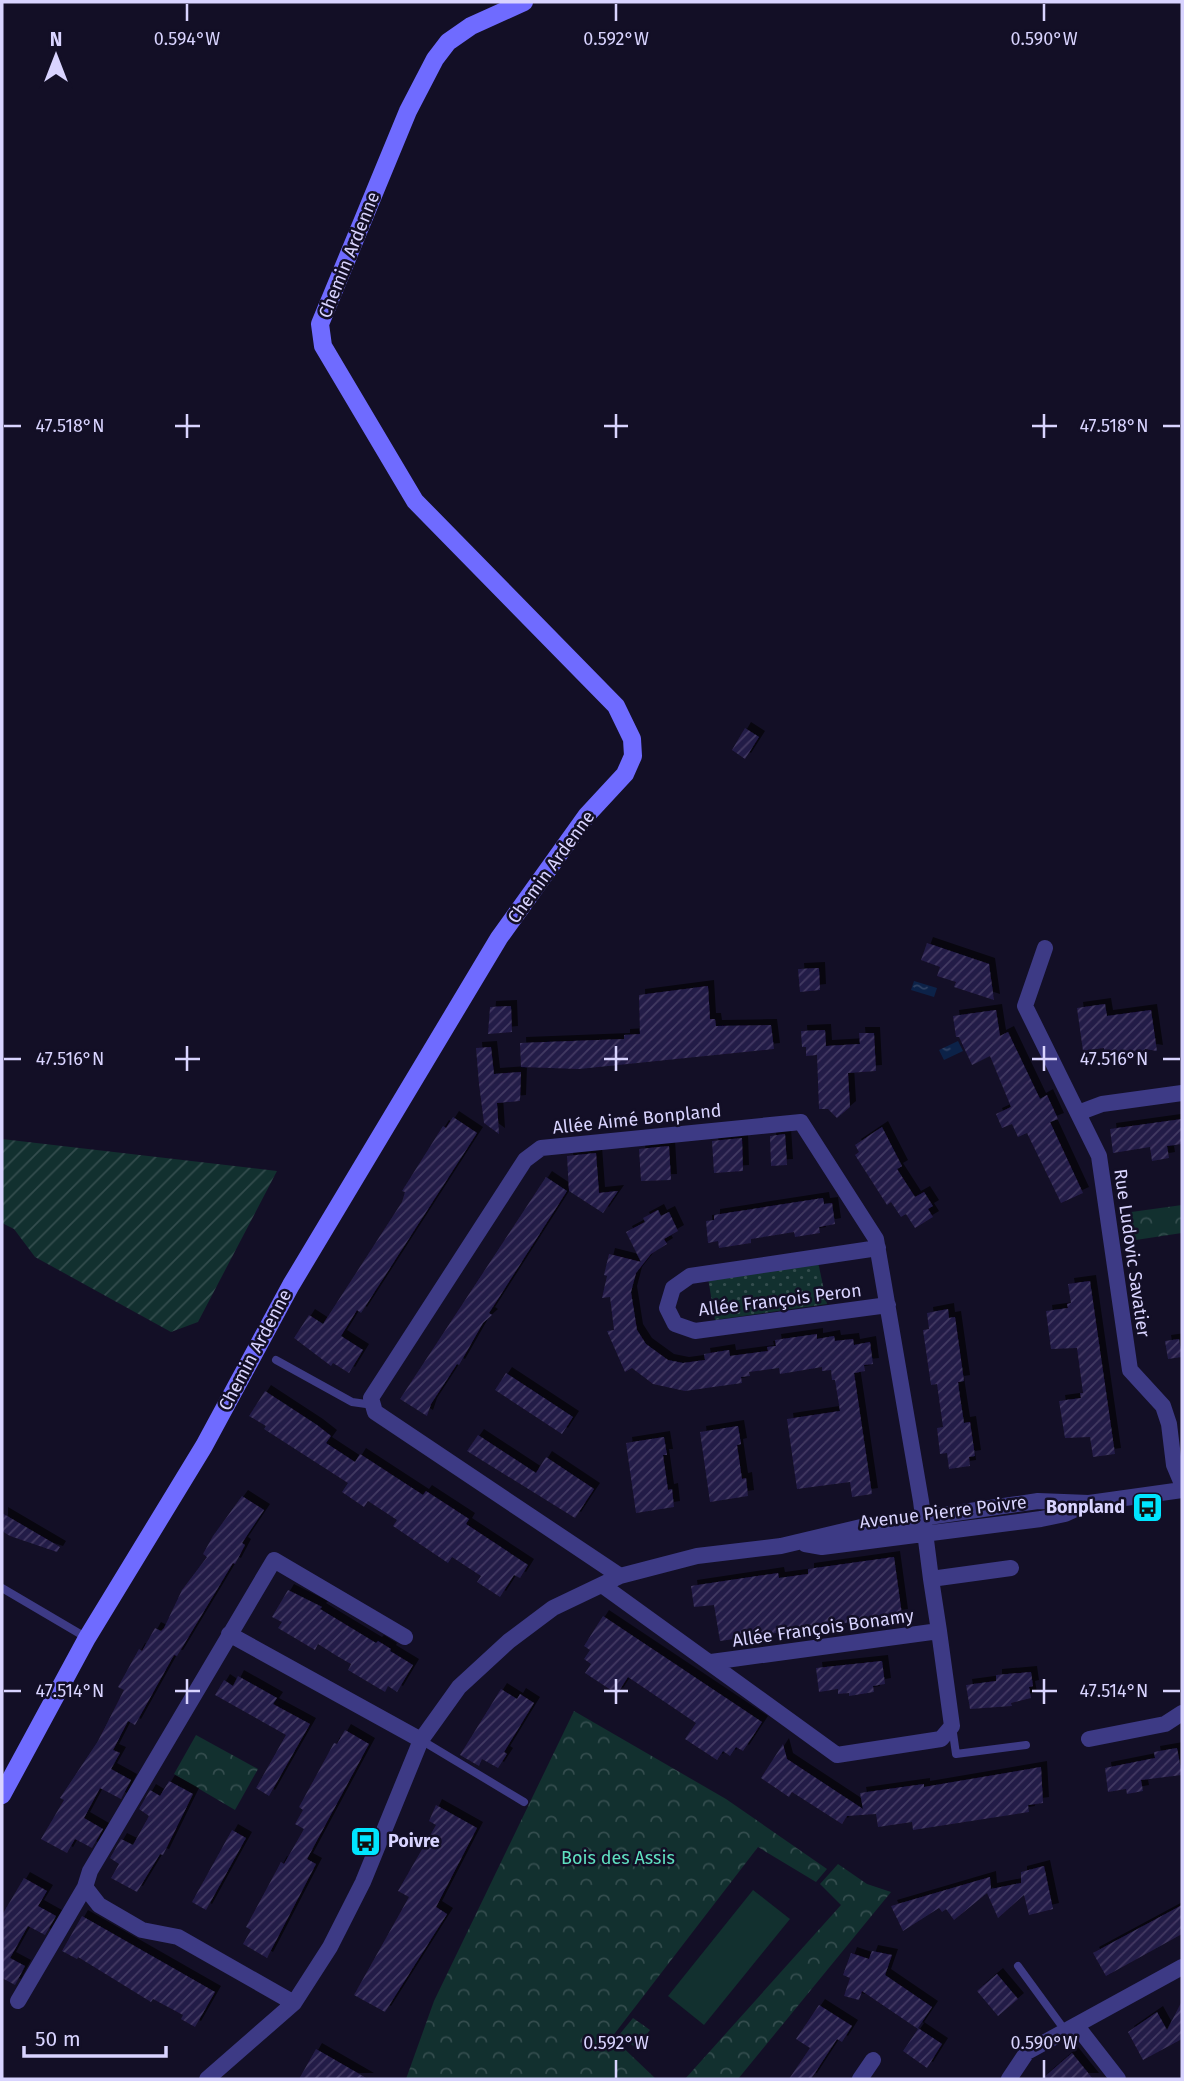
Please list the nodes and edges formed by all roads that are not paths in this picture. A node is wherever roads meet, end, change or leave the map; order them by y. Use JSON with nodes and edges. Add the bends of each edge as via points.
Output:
{"nodes":[{"id":1,"x":524,"y":2,"type":"edge"},
{"id":2,"x":1045,"y":948,"type":"dead end"},
{"id":3,"x":1182,"y":1093,"type":"edge"},
{"id":4,"x":1078,"y":1113,"type":"junction"},
{"id":5,"x":878,"y":1248,"type":"junction"},
{"id":6,"x":888,"y":1305,"type":"junction"},
{"id":7,"x":276,"y":1360,"type":"dead end"},
{"id":8,"x":373,"y":1405,"type":"junction"},
{"id":9,"x":1182,"y":1484,"type":"edge"},
{"id":10,"x":1182,"y":1490,"type":"edge"},
{"id":11,"x":923,"y":1526,"type":"junction"},
{"id":12,"x":1011,"y":1568,"type":"dead end"},
{"id":13,"x":620,"y":1576,"type":"junction"},
{"id":14,"x":931,"y":1579,"type":"junction"},
{"id":15,"x":602,"y":1585,"type":"junction"},
{"id":16,"x":2,"y":1588,"type":"edge"},
{"id":17,"x":939,"y":1630,"type":"junction"},
{"id":18,"x":229,"y":1634,"type":"junction"},
{"id":19,"x":405,"y":1637,"type":"dead end"},
{"id":20,"x":88,"y":1638,"type":"junction"},
{"id":21,"x":711,"y":1662,"type":"junction"},
{"id":22,"x":1182,"y":1713,"type":"edge"},
{"id":23,"x":952,"y":1726,"type":"junction"},
{"id":24,"x":1089,"y":1739,"type":"dead end"},
{"id":25,"x":421,"y":1740,"type":"junction"},
{"id":26,"x":1026,"y":1745,"type":"dead end"},
{"id":27,"x":2,"y":1795,"type":"edge"},
{"id":28,"x":524,"y":1802,"type":"dead end"},
{"id":29,"x":85,"y":1887,"type":"junction"},
{"id":30,"x":1018,"y":1966,"type":"dead end"},
{"id":31,"x":1182,"y":1967,"type":"edge"},
{"id":32,"x":18,"y":2001,"type":"dead end"},
{"id":33,"x":294,"y":2003,"type":"junction"},
{"id":34,"x":1070,"y":2027,"type":"junction"},
{"id":35,"x":873,"y":2060,"type":"dead end"},
{"id":36,"x":207,"y":2079,"type":"edge"},
{"id":37,"x":860,"y":2079,"type":"edge"},
{"id":38,"x":1009,"y":2079,"type":"edge"},
{"id":39,"x":1118,"y":2079,"type":"edge"}],
"edges":[{"from":1,"to":20,"type":"street","name":"Chemin Ardenne","via":[[471,26],[435,59],[408,111],[320,324],[323,346],[415,501],[617,706],[632,739],[633,756],[625,774],[587,815],[499,938],[298,1273],[204,1446]]},
{"from":2,"to":4,"type":"street","name":"Rue Ludovic Savatier","via":[[1025,1006]]},
{"from":3,"to":4,"type":"street","via":[[1102,1104]]},
{"from":4,"to":9,"type":"street","name":"Rue Ludovic Savatier","via":[[1099,1156],[1130,1370],[1163,1406]]},
{"from":5,"to":6,"type":"street","name":"Allée Aimé Bonpland"},
{"from":5,"to":6,"type":"street","name":"Allée François Peron","via":[[690,1276],[673,1288],[667,1308],[675,1324],[695,1331]]},
{"from":5,"to":8,"type":"street","name":"Allée Aimé Bonpland","via":[[800,1122],[541,1147],[524,1160],[371,1398]]},
{"from":6,"to":11,"type":"street","name":"Allée Aimé Bonpland"},
{"from":7,"to":8,"type":"lane","via":[[352,1402]]},
{"from":8,"to":13,"type":"street","via":[[374,1412]]},
{"from":10,"to":11,"type":"street","name":"Avenue Pierre Poivre","via":[[1089,1503],[1038,1501]]},
{"from":11,"to":13,"type":"street","name":"Avenue Pierre Poivre","via":[[861,1527],[799,1543],[697,1556]]},
{"from":11,"to":14,"type":"street","name":"Allée François Bonamy"},
{"from":12,"to":14,"type":"street"},
{"from":13,"to":15,"type":"street","name":"Avenue Pierre Poivre"},
{"from":14,"to":17,"type":"street","name":"Allée François Bonamy"},
{"from":15,"to":21,"type":"street","name":"Allée François Bonamy"},
{"from":15,"to":25,"type":"street","name":"Avenue Pierre Poivre","via":[[554,1608],[509,1641],[459,1687]]},
{"from":16,"to":20,"type":"lane"},
{"from":17,"to":21,"type":"street","name":"Allée François Bonamy"},
{"from":17,"to":23,"type":"street","name":"Allée François Bonamy"},
{"from":18,"to":19,"type":"street","via":[[274,1560]]},
{"from":18,"to":25,"type":"street"},
{"from":18,"to":29,"type":"street","via":[[90,1871]]},
{"from":20,"to":27,"type":"street","name":"Chemin Ardenne"},
{"from":21,"to":23,"type":"street","name":"Allée François Bonamy","via":[[837,1755],[941,1739]]},
{"from":22,"to":24,"type":"street","via":[[1145,1730]]},
{"from":23,"to":26,"type":"lane","via":[[956,1754]]},
{"from":25,"to":28,"type":"lane"},
{"from":25,"to":33,"type":"street","name":"Avenue Pierre Poivre","via":[[363,1882],[330,1947]]},
{"from":29,"to":32,"type":"street"},
{"from":29,"to":33,"type":"street","via":[[99,1905],[142,1930],[178,1937]]},
{"from":30,"to":34,"type":"lane"},
{"from":31,"to":34,"type":"street"},
{"from":33,"to":36,"type":"street","name":"Avenue Pierre Poivre"},
{"from":34,"to":38,"type":"street","via":[[1027,2052]]},
{"from":34,"to":39,"type":"street"},
{"from":35,"to":37,"type":"street"}]}
